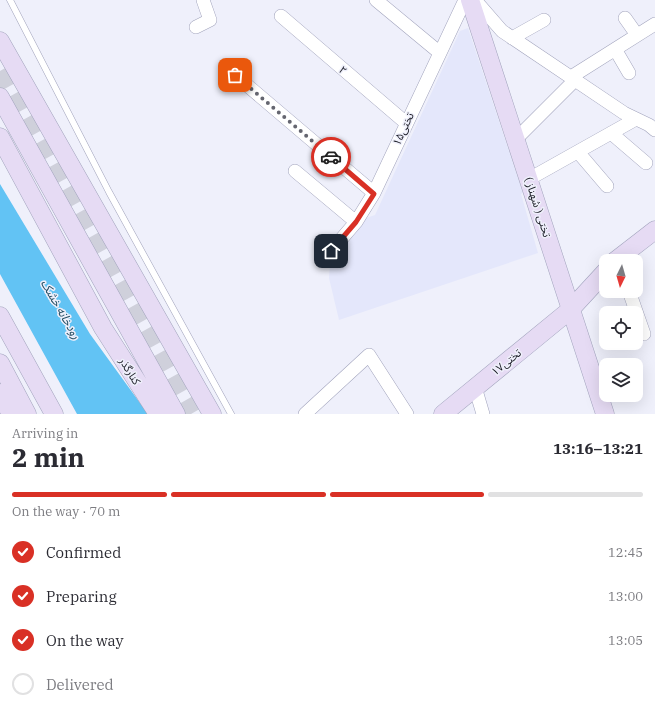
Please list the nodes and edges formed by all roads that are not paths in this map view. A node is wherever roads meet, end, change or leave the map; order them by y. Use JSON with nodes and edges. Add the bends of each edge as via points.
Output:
{"nodes":[{"id":1,"x":10,"y":0,"type":"edge"},
{"id":2,"x":204,"y":0,"type":"edge"},
{"id":3,"x":376,"y":0,"type":"edge"},
{"id":4,"x":464,"y":0,"type":"edge"},
{"id":5,"x":470,"y":0,"type":"edge"},
{"id":6,"x":474,"y":0,"type":"edge"},
{"id":7,"x":281,"y":16,"type":"dead end"},
{"id":8,"x":625,"y":18,"type":"dead end"},
{"id":9,"x":544,"y":20,"type":"dead end"},
{"id":10,"x":655,"y":24,"type":"edge"},
{"id":11,"x":196,"y":27,"type":"dead end"},
{"id":12,"x":637,"y":35,"type":"junction"},
{"id":13,"x":512,"y":38,"type":"junction"},
{"id":14,"x":0,"y":41,"type":"edge"},
{"id":15,"x":615,"y":49,"type":"junction"},
{"id":16,"x":440,"y":53,"type":"junction"},
{"id":17,"x":629,"y":73,"type":"dead end"},
{"id":18,"x":235,"y":75,"type":"dead end"},
{"id":19,"x":573,"y":79,"type":"junction"},
{"id":20,"x":0,"y":97,"type":"edge"},
{"id":21,"x":0,"y":116,"type":"edge"},
{"id":22,"x":636,"y":119,"type":"junction"},
{"id":23,"x":406,"y":123,"type":"junction"},
{"id":24,"x":655,"y":130,"type":"edge"},
{"id":25,"x":610,"y":134,"type":"junction"},
{"id":26,"x":0,"y":138,"type":"edge"},
{"id":27,"x":516,"y":139,"type":"junction"},
{"id":28,"x":578,"y":152,"type":"junction"},
{"id":29,"x":646,"y":163,"type":"dead end"},
{"id":30,"x":295,"y":171,"type":"dead end"},
{"id":31,"x":536,"y":175,"type":"junction"},
{"id":32,"x":607,"y":186,"type":"dead end"},
{"id":33,"x":374,"y":194,"type":"junction"},
{"id":34,"x":356,"y":222,"type":"junction"},
{"id":35,"x":655,"y":230,"type":"edge"},
{"id":36,"x":331,"y":251,"type":"dead end"},
{"id":37,"x":625,"y":254,"type":"edge"},
{"id":38,"x":599,"y":279,"type":"edge"},
{"id":39,"x":631,"y":298,"type":"edge"},
{"id":40,"x":570,"y":310,"type":"junction"},
{"id":41,"x":0,"y":316,"type":"edge"},
{"id":42,"x":103,"y":328,"type":"junction"},
{"id":43,"x":644,"y":334,"type":"dead end"},
{"id":44,"x":0,"y":336,"type":"edge"},
{"id":45,"x":0,"y":364,"type":"edge"},
{"id":46,"x":475,"y":387,"type":"junction"},
{"id":47,"x":1,"y":396,"type":"edge"},
{"id":48,"x":11,"y":414,"type":"edge"},
{"id":49,"x":27,"y":414,"type":"edge"},
{"id":50,"x":42,"y":414,"type":"edge"},
{"id":51,"x":54,"y":414,"type":"edge"},
{"id":52,"x":158,"y":414,"type":"edge"},
{"id":53,"x":176,"y":414,"type":"edge"},
{"id":54,"x":212,"y":414,"type":"edge"},
{"id":55,"x":231,"y":414,"type":"edge"},
{"id":56,"x":305,"y":414,"type":"edge"},
{"id":57,"x":407,"y":414,"type":"edge"},
{"id":58,"x":443,"y":414,"type":"edge"},
{"id":59,"x":483,"y":414,"type":"edge"},
{"id":60,"x":605,"y":414,"type":"edge"}],
"edges":[{"from":1,"to":55,"type":"lane","via":[[109,192]]},
{"from":2,"to":11,"type":"street","via":[[210,20]]},
{"from":3,"to":16,"type":"street"},
{"from":4,"to":16,"type":"street","name":"تختی۱۵"},
{"from":5,"to":27,"type":"main road","name":"تختی ( شهناز )"},
{"from":6,"to":13,"type":"street","via":[[502,31]]},
{"from":7,"to":23,"type":"street","name":"۲"},
{"from":8,"to":12,"type":"street"},
{"from":9,"to":13,"type":"street"},
{"from":10,"to":12,"type":"street"},
{"from":12,"to":15,"type":"street"},
{"from":13,"to":19,"type":"street"},
{"from":14,"to":54,"type":"main road"},
{"from":15,"to":17,"type":"street"},
{"from":15,"to":19,"type":"street"},
{"from":16,"to":23,"type":"street","name":"تختی۱۵"},
{"from":18,"to":33,"type":"street"},
{"from":19,"to":22,"type":"street"},
{"from":19,"to":27,"type":"street"},
{"from":20,"to":53,"type":"main road"},
{"from":21,"to":42,"type":"main road","via":[[91,289]]},
{"from":22,"to":24,"type":"street"},
{"from":22,"to":25,"type":"street"},
{"from":23,"to":33,"type":"street","name":"تختی۱۵"},
{"from":25,"to":28,"type":"street"},
{"from":25,"to":29,"type":"street"},
{"from":26,"to":42,"type":"main road"},
{"from":27,"to":31,"type":"main road","name":"تختی ( شهناز )"},
{"from":28,"to":31,"type":"street"},
{"from":28,"to":32,"type":"street"},
{"from":30,"to":34,"type":"street"},
{"from":31,"to":40,"type":"main road","name":"تختی ( شهناز )"},
{"from":33,"to":34,"type":"street","name":"تختی۱۵"},
{"from":34,"to":36,"type":"street","name":"تختی۱۵"},
{"from":35,"to":37,"type":"main road","name":"تختی۱۷"},
{"from":38,"to":40,"type":"main road","name":"تختی۱۷"},
{"from":39,"to":43,"type":"street"},
{"from":40,"to":46,"type":"main road","name":"تختی۱۷"},
{"from":40,"to":60,"type":"main road","name":"تختی ( شهناز )"},
{"from":41,"to":51,"type":"main road"},
{"from":42,"to":52,"type":"main road","name":"کنارگذر"},
{"from":44,"to":50,"type":"main road"},
{"from":45,"to":49,"type":"main road"},
{"from":46,"to":58,"type":"main road","name":"تختی۱۷"},
{"from":46,"to":59,"type":"street"},
{"from":47,"to":48,"type":"main road"},
{"from":56,"to":57,"type":"street","via":[[369,355]]}]}
